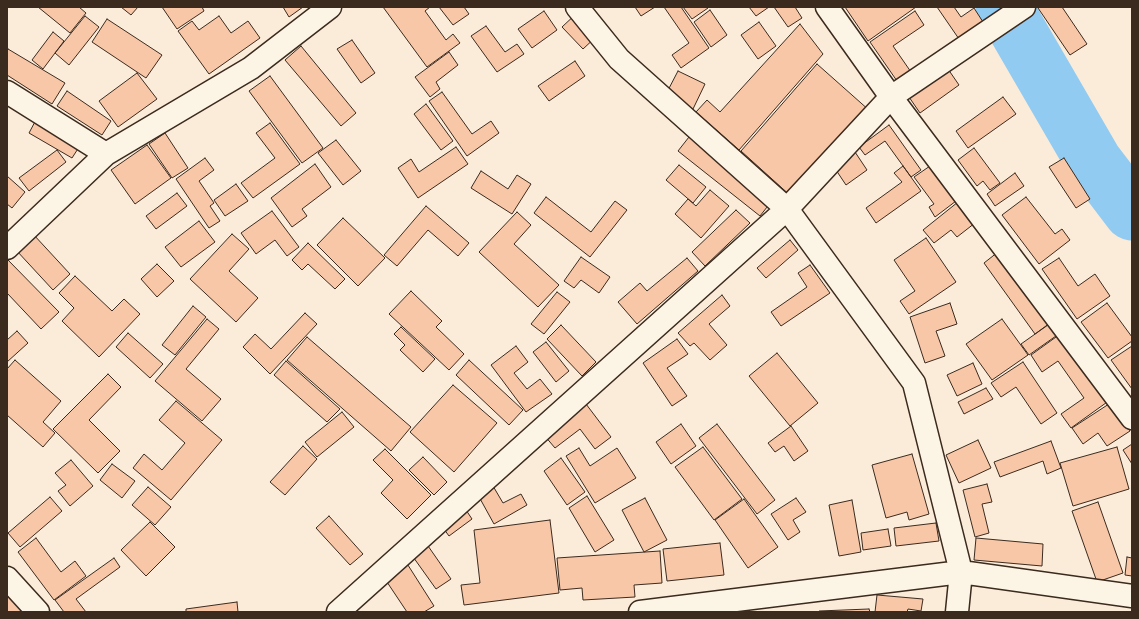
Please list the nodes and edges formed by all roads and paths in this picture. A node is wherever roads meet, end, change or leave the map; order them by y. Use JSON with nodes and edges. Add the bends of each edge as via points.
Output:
{"nodes":[{"id":1,"x":330,"y":7,"type":"edge"},
{"id":2,"x":577,"y":7,"type":"edge"},
{"id":3,"x":827,"y":7,"type":"edge"},
{"id":4,"x":1024,"y":7,"type":"edge"},
{"id":5,"x":7,"y":92,"type":"edge"},
{"id":6,"x":891,"y":98,"type":"junction"},
{"id":7,"x":106,"y":154,"type":"junction"},
{"id":8,"x":787,"y":209,"type":"junction"},
{"id":9,"x":7,"y":248,"type":"edge"},
{"id":10,"x":1132,"y":418,"type":"edge"},
{"id":11,"x":961,"y":572,"type":"junction"},
{"id":12,"x":7,"y":578,"type":"edge"},
{"id":13,"x":1132,"y":596,"type":"edge"},
{"id":14,"x":38,"y":612,"type":"edge"},
{"id":15,"x":338,"y":612,"type":"edge"},
{"id":16,"x":640,"y":612,"type":"edge"},
{"id":17,"x":957,"y":612,"type":"edge"}],
"edges":[{"from":1,"to":7,"type":"street","via":[[251,68]]},
{"from":2,"to":8,"type":"street","via":[[619,59]]},
{"from":3,"to":6,"type":"street"},
{"from":4,"to":6,"type":"street"},
{"from":5,"to":7,"type":"street"},
{"from":6,"to":8,"type":"street"},
{"from":6,"to":10,"type":"street"},
{"from":7,"to":9,"type":"street"},
{"from":8,"to":11,"type":"street","via":[[914,383]]},
{"from":8,"to":15,"type":"street"},
{"from":11,"to":13,"type":"street"},
{"from":11,"to":16,"type":"street"},
{"from":11,"to":17,"type":"street"},
{"from":12,"to":14,"type":"street"}]}
